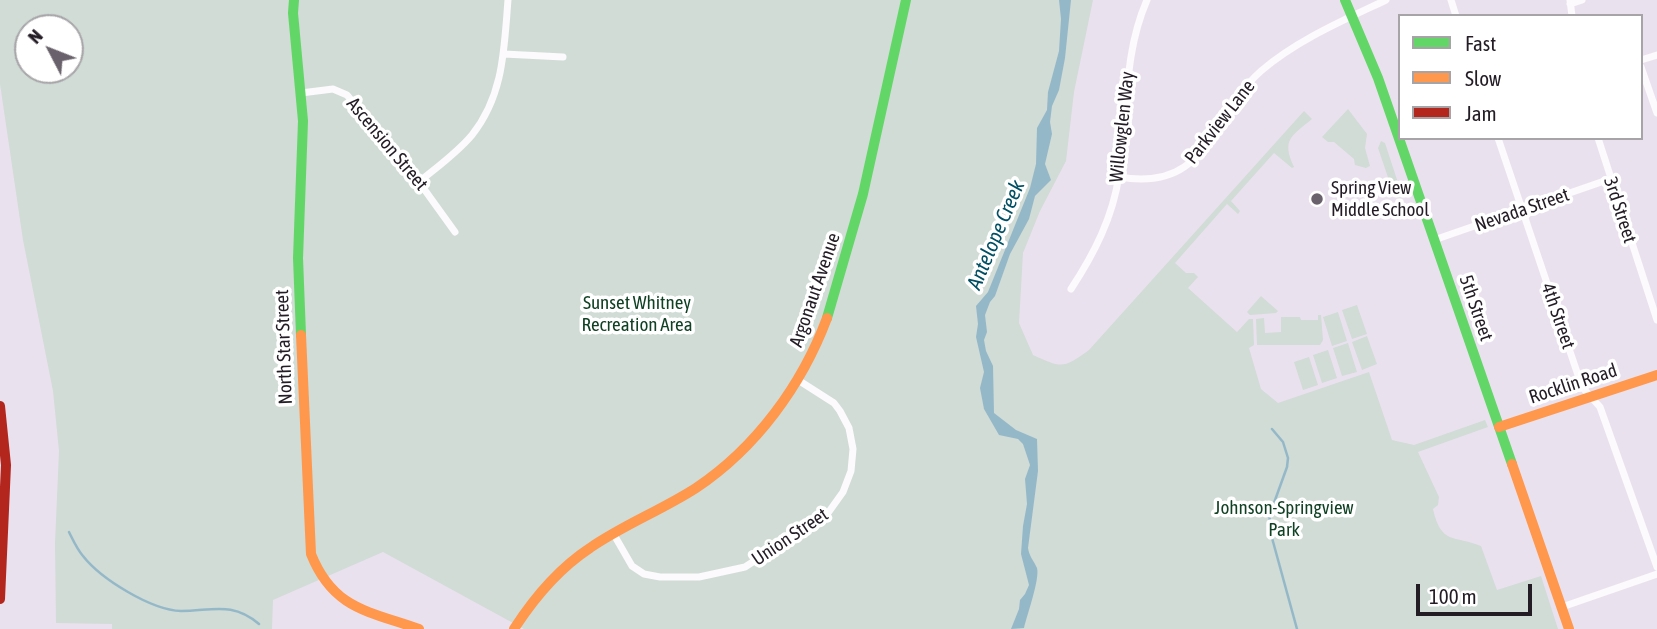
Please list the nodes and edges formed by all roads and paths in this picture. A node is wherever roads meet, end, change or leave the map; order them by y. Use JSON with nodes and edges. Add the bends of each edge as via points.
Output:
{"nodes":[{"id":1,"x":294,"y":0,"type":"edge"},
{"id":2,"x":508,"y":0,"type":"edge"},
{"id":3,"x":906,"y":0,"type":"edge"},
{"id":4,"x":1147,"y":0,"type":"edge"},
{"id":5,"x":1345,"y":0,"type":"edge"},
{"id":6,"x":1386,"y":0,"type":"edge"},
{"id":7,"x":1582,"y":0,"type":"edge"},
{"id":8,"x":1570,"y":2,"type":"edge"},
{"id":9,"x":1353,"y":16,"type":"junction"},
{"id":10,"x":504,"y":54,"type":"junction"},
{"id":11,"x":563,"y":57,"type":"dead end"},
{"id":12,"x":1643,"y":73,"type":"edge"},
{"id":13,"x":301,"y":93,"type":"junction"},
{"id":14,"x":1657,"y":113,"type":"edge"},
{"id":15,"x":1398,"y":136,"type":"edge"},
{"id":16,"x":1399,"y":140,"type":"edge"},
{"id":17,"x":1499,"y":140,"type":"edge"},
{"id":18,"x":1599,"y":140,"type":"edge"},
{"id":19,"x":1119,"y":177,"type":"junction"},
{"id":20,"x":1610,"y":179,"type":"junction"},
{"id":21,"x":419,"y":182,"type":"junction"},
{"id":22,"x":1522,"y":210,"type":"junction"},
{"id":23,"x":454,"y":232,"type":"dead end"},
{"id":24,"x":1434,"y":240,"type":"junction"},
{"id":25,"x":1071,"y":289,"type":"dead end"},
{"id":26,"x":1657,"y":320,"type":"edge"},
{"id":27,"x":1657,"y":375,"type":"edge"},
{"id":28,"x":798,"y":380,"type":"junction"},
{"id":29,"x":1592,"y":397,"type":"junction"},
{"id":30,"x":0,"y":406,"type":"edge"},
{"id":31,"x":1499,"y":427,"type":"junction"},
{"id":32,"x":2,"y":533,"type":"edge"},
{"id":33,"x":613,"y":533,"type":"junction"},
{"id":34,"x":1657,"y":567,"type":"edge"},
{"id":35,"x":1657,"y":574,"type":"edge"},
{"id":36,"x":0,"y":599,"type":"edge"},
{"id":37,"x":1562,"y":607,"type":"junction"},
{"id":38,"x":419,"y":629,"type":"edge"},
{"id":39,"x":514,"y":629,"type":"edge"},
{"id":40,"x":1569,"y":629,"type":"edge"}],
"edges":[{"from":1,"to":13,"type":"street","name":"North Star Street"},
{"from":2,"to":10,"type":"street"},
{"from":3,"to":28,"type":"street","name":"Argonaut Avenue","via":[[853,233],[823,329]]},
{"from":4,"to":19,"type":"street","name":"Willowglen Way","via":[[1129,57]]},
{"from":5,"to":9,"type":"street","name":"5th Street"},
{"from":6,"to":9,"type":"street","name":"Parkview Lane"},
{"from":7,"to":8,"type":"street"},
{"from":9,"to":15,"type":"street","name":"5th Street"},
{"from":9,"to":19,"type":"street","name":"Parkview Lane","via":[[1294,47],[1260,72],[1185,168],[1158,179]]},
{"from":10,"to":11,"type":"street"},
{"from":10,"to":21,"type":"street","via":[[498,88],[482,121],[459,149]]},
{"from":12,"to":14,"type":"street"},
{"from":13,"to":21,"type":"street","name":"Ascension Street","via":[[333,89],[347,94]]},
{"from":13,"to":38,"type":"street","name":"North Star Street","via":[[298,258],[311,554],[320,578],[335,595]]},
{"from":16,"to":24,"type":"street","name":"5th Street"},
{"from":17,"to":22,"type":"street","name":"4th Street"},
{"from":18,"to":20,"type":"street","name":"3rd Street"},
{"from":19,"to":25,"type":"street","name":"Willowglen Way","via":[[1102,232]]},
{"from":20,"to":22,"type":"street","name":"Nevada Street"},
{"from":20,"to":26,"type":"street","name":"3rd Street"},
{"from":21,"to":23,"type":"street","name":"Ascension Street"},
{"from":22,"to":24,"type":"street","name":"Nevada Street"},
{"from":22,"to":29,"type":"street","name":"4th Street","via":[[1582,387]]},
{"from":24,"to":31,"type":"street","name":"5th Street"},
{"from":27,"to":29,"type":"street","name":"Rocklin Road"},
{"from":28,"to":33,"type":"street","name":"Argonaut Avenue","via":[[773,415],[727,463],[689,493]]},
{"from":28,"to":33,"type":"street","name":"Union Street","via":[[834,403],[849,428],[851,471],[828,513],[745,567],[699,577],[641,572],[628,561]]},
{"from":29,"to":31,"type":"street","name":"Rocklin Road"},
{"from":29,"to":34,"type":"street","name":"4th Street","via":[[1600,407]]},
{"from":30,"to":32,"type":"street","via":[[6,452]]},
{"from":31,"to":37,"type":"street","name":"5th Street"},
{"from":32,"to":36,"type":"street"},
{"from":33,"to":39,"type":"street","name":"Argonaut Avenue","via":[[553,578]]},
{"from":35,"to":37,"type":"street"},
{"from":37,"to":40,"type":"street","name":"5th Street"}]}
